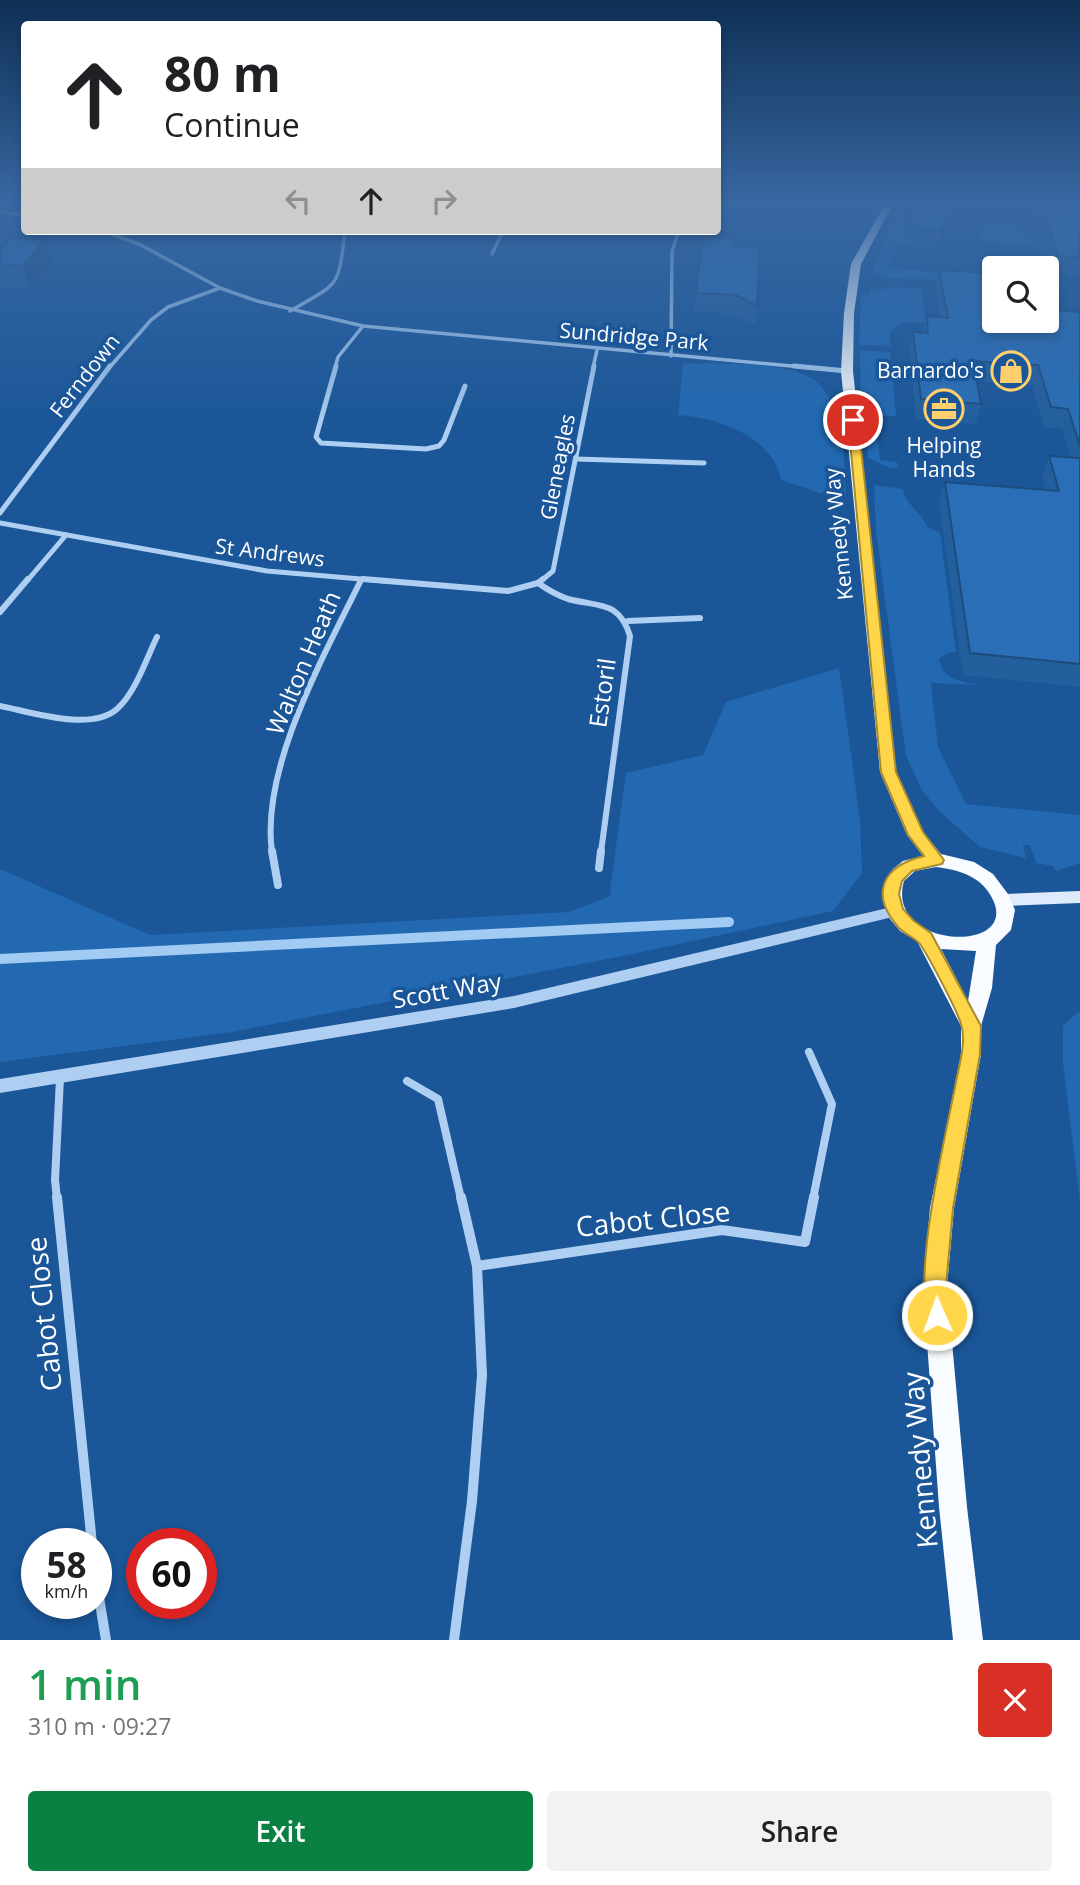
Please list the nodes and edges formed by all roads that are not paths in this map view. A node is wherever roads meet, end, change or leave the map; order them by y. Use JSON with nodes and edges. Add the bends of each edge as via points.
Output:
{"nodes":[{"id":1,"x":199,"y":277,"type":"edge"},
{"id":2,"x":339,"y":277,"type":"edge"},
{"id":3,"x":672,"y":277,"type":"edge"},
{"id":4,"x":854,"y":277,"type":"edge"},
{"id":5,"x":220,"y":288,"type":"junction"},
{"id":6,"x":290,"y":311,"type":"junction"},
{"id":7,"x":363,"y":326,"type":"junction"},
{"id":8,"x":597,"y":350,"type":"junction"},
{"id":9,"x":671,"y":356,"type":"junction"},
{"id":10,"x":847,"y":371,"type":"junction"},
{"id":11,"x":465,"y":386,"type":"dead end"},
{"id":12,"x":576,"y":459,"type":"junction"},
{"id":13,"x":704,"y":463,"type":"dead end"},
{"id":14,"x":0,"y":513,"type":"edge"},
{"id":15,"x":0,"y":523,"type":"edge"},
{"id":16,"x":66,"y":535,"type":"junction"},
{"id":17,"x":361,"y":580,"type":"junction"},
{"id":18,"x":538,"y":583,"type":"junction"},
{"id":19,"x":0,"y":612,"type":"edge"},
{"id":20,"x":701,"y":618,"type":"dead end"},
{"id":21,"x":628,"y":621,"type":"junction"},
{"id":22,"x":157,"y":638,"type":"dead end"},
{"id":23,"x":0,"y":706,"type":"edge"},
{"id":24,"x":936,"y":860,"type":"junction"},
{"id":25,"x":599,"y":868,"type":"dead end"},
{"id":26,"x":278,"y":885,"type":"dead end"},
{"id":27,"x":1080,"y":897,"type":"edge"},
{"id":28,"x":1004,"y":900,"type":"junction"},
{"id":29,"x":895,"y":911,"type":"junction"},
{"id":30,"x":925,"y":938,"type":"junction"},
{"id":31,"x":987,"y":942,"type":"junction"},
{"id":32,"x":971,"y":1026,"type":"junction"},
{"id":33,"x":808,"y":1052,"type":"dead end"},
{"id":34,"x":60,"y":1078,"type":"junction"},
{"id":35,"x":407,"y":1081,"type":"dead end"},
{"id":36,"x":0,"y":1087,"type":"edge"},
{"id":37,"x":477,"y":1266,"type":"junction"},
{"id":38,"x":90,"y":1528,"type":"edge"},
{"id":39,"x":103,"y":1619,"type":"edge"},
{"id":40,"x":106,"y":1640,"type":"edge"},
{"id":41,"x":454,"y":1640,"type":"edge"},
{"id":42,"x":968,"y":1640,"type":"edge"}],
"edges":[{"from":1,"to":5,"type":"street","name":"Sundridge Park"},
{"from":2,"to":6,"type":"street","via":[[329,289]]},
{"from":3,"to":9,"type":"street"},
{"from":4,"to":10,"type":"main road","name":"Kennedy Way"},
{"from":5,"to":6,"type":"street","name":"Sundridge Park"},
{"from":5,"to":14,"type":"street","name":"Ferndown","via":[[168,307],[151,320],[111,365]]},
{"from":6,"to":7,"type":"street","name":"Sundridge Park"},
{"from":7,"to":8,"type":"street","name":"Sundridge Park"},
{"from":7,"to":11,"type":"street","via":[[338,356],[316,437],[321,443],[439,446]]},
{"from":8,"to":9,"type":"street","name":"Sundridge Park"},
{"from":8,"to":12,"type":"street","name":"Gleneagles"},
{"from":9,"to":10,"type":"street","name":"Sundridge Park"},
{"from":10,"to":24,"type":"main road","name":"Kennedy Way","via":[[888,772],[916,835]]},
{"from":12,"to":13,"type":"street"},
{"from":12,"to":18,"type":"street","name":"Gleneagles","via":[[553,571]]},
{"from":15,"to":16,"type":"street","name":"St Andrews"},
{"from":16,"to":17,"type":"street","name":"St Andrews","via":[[267,571]]},
{"from":16,"to":19,"type":"street"},
{"from":17,"to":18,"type":"street","name":"St Andrews","via":[[508,591]]},
{"from":17,"to":26,"type":"street","name":"Walton Heath","via":[[301,707],[273,794],[271,864]]},
{"from":18,"to":21,"type":"street","via":[[558,596],[610,607]]},
{"from":20,"to":21,"type":"street"},
{"from":21,"to":25,"type":"street","name":"Estoril","via":[[630,636]]},
{"from":22,"to":23,"type":"street","via":[[118,708],[103,718],[75,720]]},
{"from":24,"to":28,"type":"main road","via":[[977,871],[994,884]]},
{"from":24,"to":29,"type":"main road","via":[[907,866],[895,878],[891,894]]},
{"from":27,"to":28,"type":"main road"},
{"from":28,"to":31,"type":"main road","via":[[1004,924]]},
{"from":29,"to":30,"type":"main road"},
{"from":29,"to":34,"type":"street","name":"Scott Way","via":[[514,1002]]},
{"from":30,"to":31,"type":"main road","via":[[968,947]]},
{"from":30,"to":32,"type":"main road","name":"Kennedy Way"},
{"from":31,"to":32,"type":"main road","name":"Kennedy Way","via":[[982,988]]},
{"from":32,"to":42,"type":"main road","name":"Kennedy Way","via":[[971,1054],[942,1208],[935,1287]]},
{"from":33,"to":37,"type":"street","name":"Cabot Close","via":[[832,1104],[805,1242],[722,1230]]},
{"from":34,"to":36,"type":"street","name":"Scott Way"},
{"from":34,"to":38,"type":"street","name":"Cabot Close","via":[[55,1180]]},
{"from":35,"to":37,"type":"street","via":[[438,1099]]},
{"from":37,"to":41,"type":"street","via":[[482,1375]]},
{"from":39,"to":40,"type":"street"}]}
